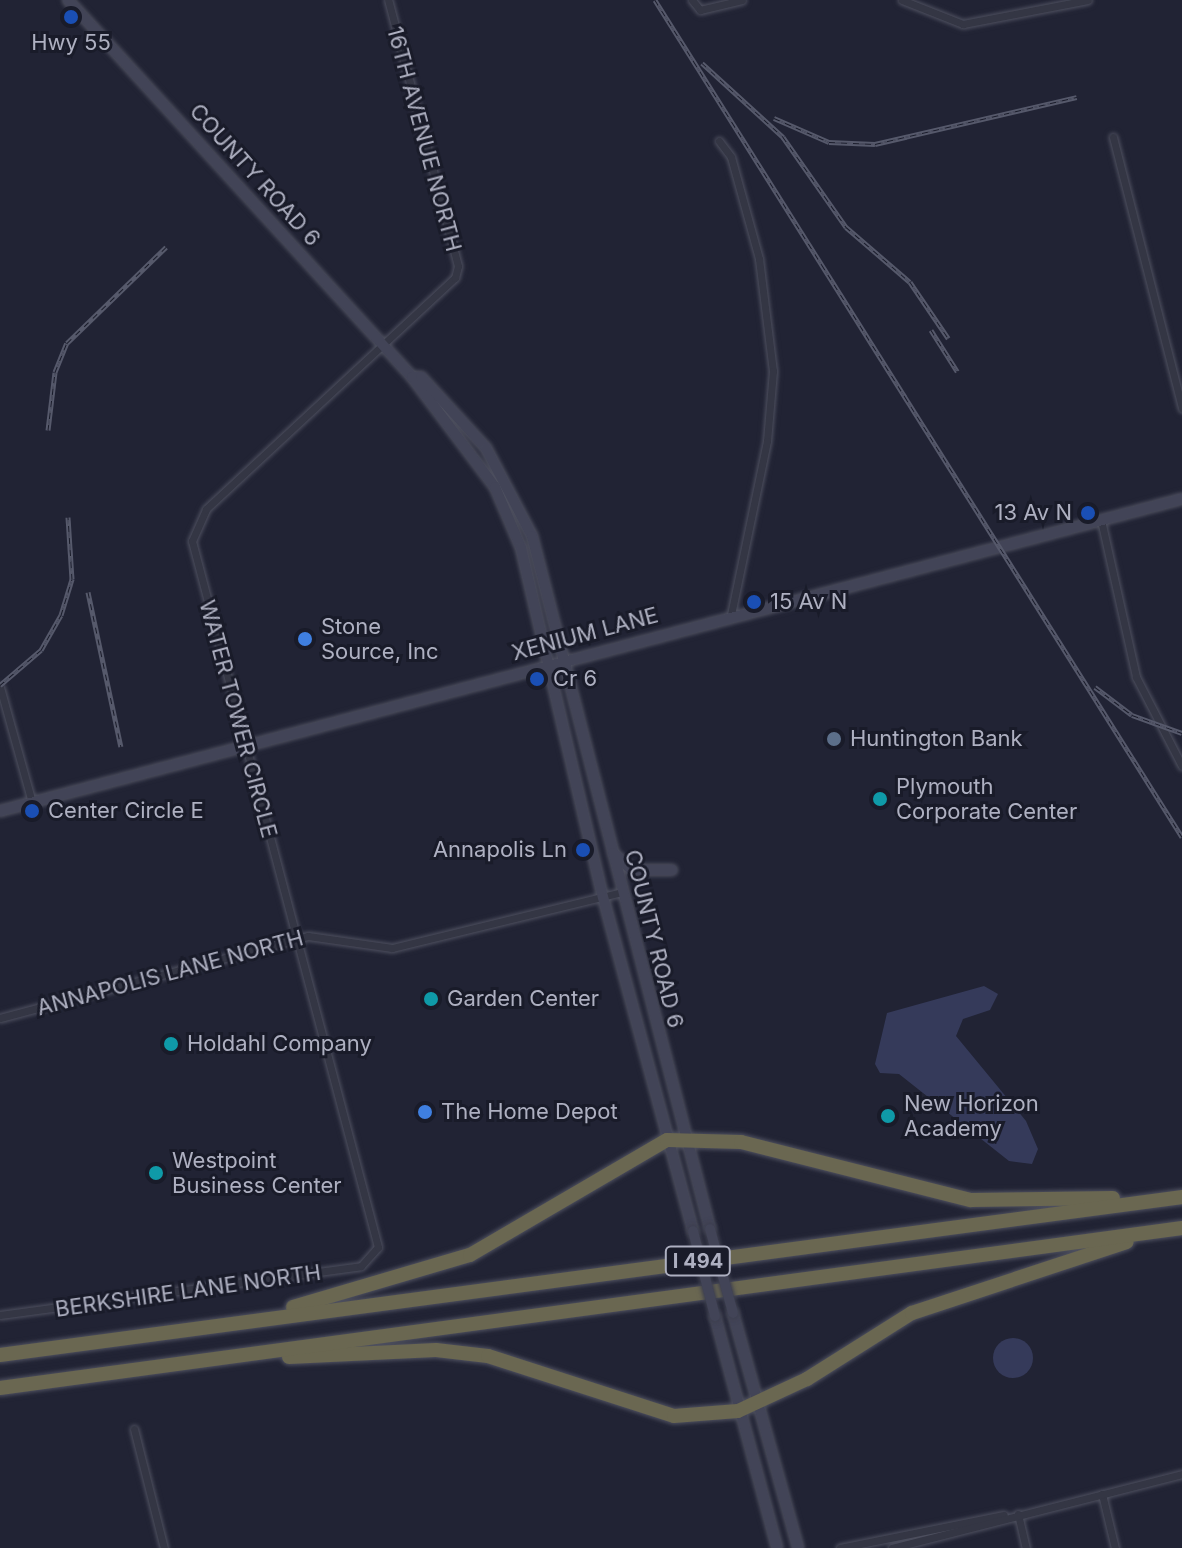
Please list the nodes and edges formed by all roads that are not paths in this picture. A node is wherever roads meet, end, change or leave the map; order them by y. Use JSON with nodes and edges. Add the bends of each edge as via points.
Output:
{"nodes":[{"id":1,"x":68,"y":0,"type":"edge"},
{"id":2,"x":388,"y":0,"type":"edge"},
{"id":3,"x":692,"y":0,"type":"edge"},
{"id":4,"x":742,"y":0,"type":"edge"},
{"id":5,"x":902,"y":0,"type":"edge"},
{"id":6,"x":1088,"y":0,"type":"edge"},
{"id":7,"x":1113,"y":137,"type":"dead end"},
{"id":8,"x":719,"y":141,"type":"dead end"},
{"id":9,"x":455,"y":278,"type":"joint"},
{"id":10,"x":384,"y":346,"type":"junction"},
{"id":11,"x":412,"y":377,"type":"junction"},
{"id":12,"x":1182,"y":408,"type":"edge"},
{"id":13,"x":1182,"y":499,"type":"edge"},
{"id":14,"x":1100,"y":519,"type":"junction"},
{"id":15,"x":731,"y":615,"type":"junction"},
{"id":16,"x":565,"y":660,"type":"junction"},
{"id":17,"x":551,"y":664,"type":"junction"},
{"id":18,"x":0,"y":687,"type":"edge"},
{"id":19,"x":245,"y":746,"type":"junction"},
{"id":20,"x":1182,"y":766,"type":"edge"},
{"id":21,"x":32,"y":802,"type":"junction"},
{"id":22,"x":0,"y":811,"type":"edge"},
{"id":23,"x":611,"y":851,"type":"junction"},
{"id":24,"x":672,"y":870,"type":"dead end"},
{"id":25,"x":621,"y":892,"type":"junction"},
{"id":26,"x":603,"y":897,"type":"junction"},
{"id":27,"x":297,"y":939,"type":"junction"},
{"id":28,"x":0,"y":1018,"type":"edge"},
{"id":29,"x":685,"y":1138,"type":"junction"},
{"id":30,"x":667,"y":1140,"type":"junction"},
{"id":31,"x":1182,"y":1196,"type":"edge"},
{"id":32,"x":1182,"y":1228,"type":"edge"},
{"id":33,"x":1155,"y":1232,"type":"junction"},
{"id":34,"x":373,"y":1260,"type":"joint"},
{"id":35,"x":0,"y":1315,"type":"edge"},
{"id":36,"x":214,"y":1324,"type":"junction"},
{"id":37,"x":0,"y":1355,"type":"edge"},
{"id":38,"x":237,"y":1355,"type":"junction"},
{"id":39,"x":0,"y":1388,"type":"edge"},
{"id":40,"x":757,"y":1405,"type":"junction"},
{"id":41,"x":738,"y":1411,"type":"junction"},
{"id":42,"x":134,"y":1429,"type":"dead end"},
{"id":43,"x":1182,"y":1474,"type":"edge"},
{"id":44,"x":1102,"y":1494,"type":"junction"},
{"id":45,"x":1018,"y":1514,"type":"junction"},
{"id":46,"x":164,"y":1548,"type":"edge"},
{"id":47,"x":777,"y":1548,"type":"edge"},
{"id":48,"x":798,"y":1548,"type":"edge"},
{"id":49,"x":840,"y":1548,"type":"edge"},
{"id":50,"x":892,"y":1548,"type":"edge"},
{"id":51,"x":1026,"y":1548,"type":"edge"},
{"id":52,"x":1115,"y":1548,"type":"edge"}],
"edges":[{"from":1,"to":10,"type":"main road","name":"COUNTY ROAD 6"},
{"from":2,"to":9,"type":"street","name":"16TH AVENUE NORTH"},
{"from":3,"to":4,"type":"street","via":[[700,10]]},
{"from":5,"to":6,"type":"street","via":[[963,24]]},
{"from":7,"to":12,"type":"street"},
{"from":8,"to":15,"type":"street","via":[[731,157],[756,246],[773,371],[767,441]]},
{"from":9,"to":10,"type":"street","name":"WATER TOWER CIRCLE"},
{"from":10,"to":11,"type":"main road","name":"COUNTY ROAD 6"},
{"from":10,"to":19,"type":"street","name":"WATER TOWER CIRCLE","via":[[206,509],[193,529],[193,553]]},
{"from":11,"to":16,"type":"main road","name":"COUNTY ROAD 6","via":[[455,412],[505,475],[532,536]]},
{"from":11,"to":17,"type":"main road","name":"COUNTY ROAD 6","via":[[480,462],[510,517]]},
{"from":13,"to":14,"type":"main road","name":"XENIUM LANE"},
{"from":14,"to":15,"type":"main road","name":"XENIUM LANE"},
{"from":14,"to":20,"type":"street","via":[[1136,677]]},
{"from":15,"to":16,"type":"main road","name":"XENIUM LANE"},
{"from":16,"to":17,"type":"main road","name":"XENIUM LANE"},
{"from":16,"to":23,"type":"main road","name":"COUNTY ROAD 6"},
{"from":17,"to":19,"type":"main road","name":"XENIUM LANE"},
{"from":17,"to":26,"type":"main road","name":"COUNTY ROAD 6"},
{"from":18,"to":21,"type":"street"},
{"from":19,"to":21,"type":"main road","name":"XENIUM LANE"},
{"from":19,"to":27,"type":"street","name":"WATER TOWER CIRCLE"},
{"from":21,"to":22,"type":"main road","name":"XENIUM LANE"},
{"from":23,"to":24,"type":"main road","via":[[632,870]]},
{"from":23,"to":25,"type":"main road","name":"COUNTY ROAD 6"},
{"from":25,"to":26,"type":"street","name":"ANNAPOLIS LANE NORTH"},
{"from":25,"to":29,"type":"main road","name":"COUNTY ROAD 6"},
{"from":26,"to":27,"type":"street","name":"ANNAPOLIS LANE NORTH","via":[[392,948],[336,934]]},
{"from":26,"to":30,"type":"main road","name":"COUNTY ROAD 6"},
{"from":27,"to":28,"type":"street","name":"ANNAPOLIS LANE NORTH"},
{"from":27,"to":34,"type":"street","name":"WATER TOWER CIRCLE","via":[[377,1235]]},
{"from":29,"to":30,"type":"highway"},
{"from":29,"to":31,"type":"highway","via":[[804,1155],[899,1187],[971,1200]]},
{"from":29,"to":40,"type":"main road","name":"COUNTY ROAD 6","bridge":true},
{"from":30,"to":36,"type":"highway","via":[[470,1255],[415,1276]]},
{"from":30,"to":41,"type":"main road","name":"COUNTY ROAD 6","bridge":true},
{"from":31,"to":36,"type":"highway","number":"I 494"},
{"from":32,"to":33,"type":"highway","number":"I 494"},
{"from":33,"to":38,"type":"highway","number":"I 494"},
{"from":33,"to":40,"type":"highway","via":[[912,1313]]},
{"from":34,"to":35,"type":"street","name":"BERKSHIRE LANE NORTH","via":[[241,1285]]},
{"from":36,"to":37,"type":"highway","number":"I 494"},
{"from":38,"to":39,"type":"highway","number":"I 494"},
{"from":38,"to":41,"type":"highway","via":[[488,1356],[674,1416]]},
{"from":40,"to":41,"type":"highway"},
{"from":40,"to":48,"type":"main road","name":"COUNTY ROAD 6"},
{"from":41,"to":47,"type":"main road","name":"COUNTY ROAD 6"},
{"from":42,"to":46,"type":"street"},
{"from":43,"to":44,"type":"street"},
{"from":44,"to":45,"type":"street"},
{"from":44,"to":52,"type":"street"},
{"from":45,"to":49,"type":"street"},
{"from":45,"to":50,"type":"street"},
{"from":45,"to":51,"type":"street"}]}
